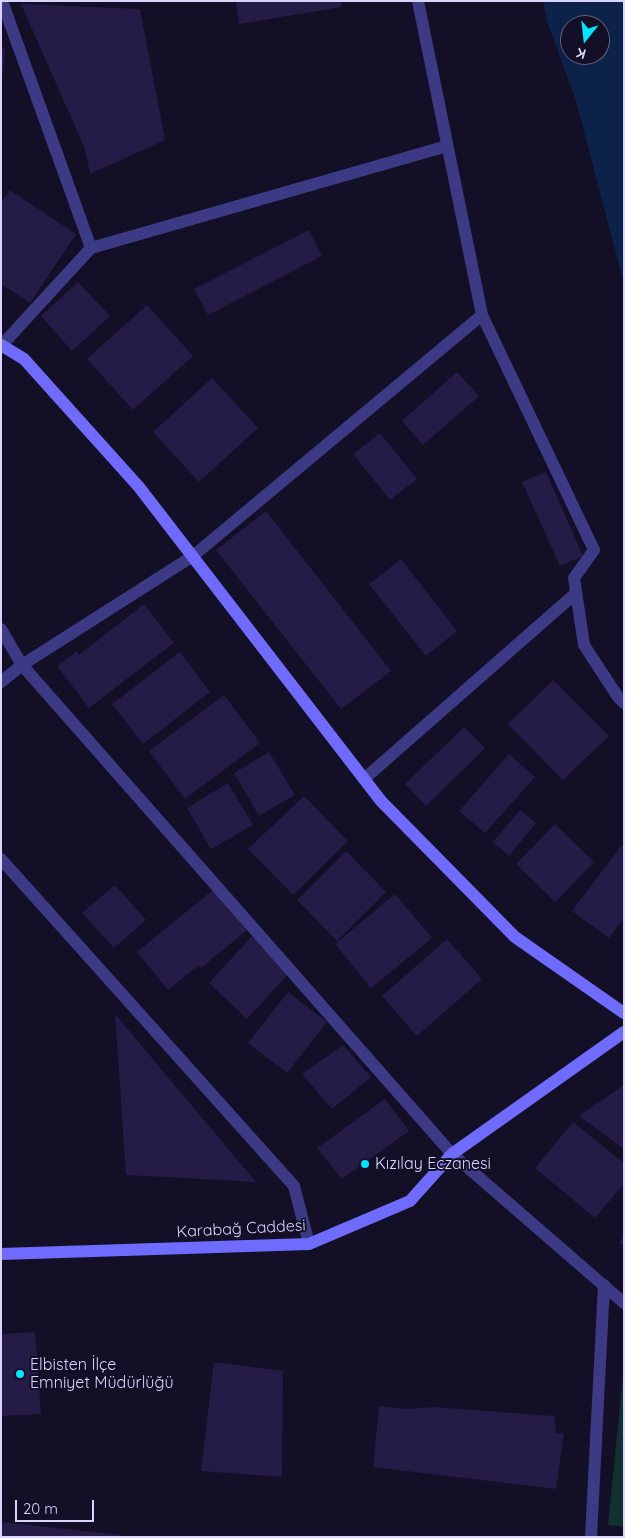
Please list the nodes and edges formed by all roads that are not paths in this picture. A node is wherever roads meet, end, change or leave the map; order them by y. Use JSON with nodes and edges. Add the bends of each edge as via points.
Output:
{"nodes":[{"id":1,"x":2,"y":1,"type":"edge"},
{"id":2,"x":418,"y":1,"type":"edge"},
{"id":3,"x":447,"y":146,"type":"junction"},
{"id":4,"x":91,"y":248,"type":"junction"},
{"id":5,"x":482,"y":315,"type":"junction"},
{"id":6,"x":2,"y":345,"type":"edge"},
{"id":7,"x":193,"y":556,"type":"junction"},
{"id":8,"x":576,"y":593,"type":"junction"},
{"id":9,"x":1,"y":629,"type":"edge"},
{"id":10,"x":22,"y":665,"type":"junction"},
{"id":11,"x":1,"y":682,"type":"edge"},
{"id":12,"x":624,"y":703,"type":"edge"},
{"id":13,"x":364,"y":779,"type":"junction"},
{"id":14,"x":1,"y":859,"type":"edge"},
{"id":15,"x":624,"y":1013,"type":"edge"},
{"id":16,"x":624,"y":1032,"type":"edge"},
{"id":17,"x":452,"y":1154,"type":"junction"},
{"id":18,"x":309,"y":1244,"type":"junction"},
{"id":19,"x":1,"y":1254,"type":"edge"},
{"id":20,"x":604,"y":1286,"type":"junction"},
{"id":21,"x":624,"y":1303,"type":"edge"},
{"id":22,"x":591,"y":1537,"type":"edge"}],
"edges":[{"from":1,"to":4,"type":"street"},
{"from":2,"to":3,"type":"street"},
{"from":3,"to":4,"type":"street"},
{"from":3,"to":5,"type":"street"},
{"from":4,"to":6,"type":"street"},
{"from":5,"to":7,"type":"street"},
{"from":5,"to":8,"type":"street","via":[[594,550],[574,578]]},
{"from":6,"to":7,"type":"street","via":[[24,359],[139,487]]},
{"from":7,"to":10,"type":"street"},
{"from":7,"to":13,"type":"street"},
{"from":8,"to":12,"type":"street","via":[[584,645]]},
{"from":8,"to":13,"type":"street"},
{"from":9,"to":10,"type":"street"},
{"from":10,"to":11,"type":"street"},
{"from":10,"to":17,"type":"street"},
{"from":13,"to":15,"type":"street","via":[[515,937]]},
{"from":14,"to":18,"type":"street","via":[[294,1186]]},
{"from":16,"to":17,"type":"street","name":"Karabağ Caddesi"},
{"from":17,"to":18,"type":"street","name":"Karabağ Caddesi","via":[[410,1201]]},
{"from":17,"to":20,"type":"street"},
{"from":18,"to":19,"type":"street","name":"Karabağ Caddesi"},
{"from":20,"to":21,"type":"street"},
{"from":20,"to":22,"type":"street"}]}
